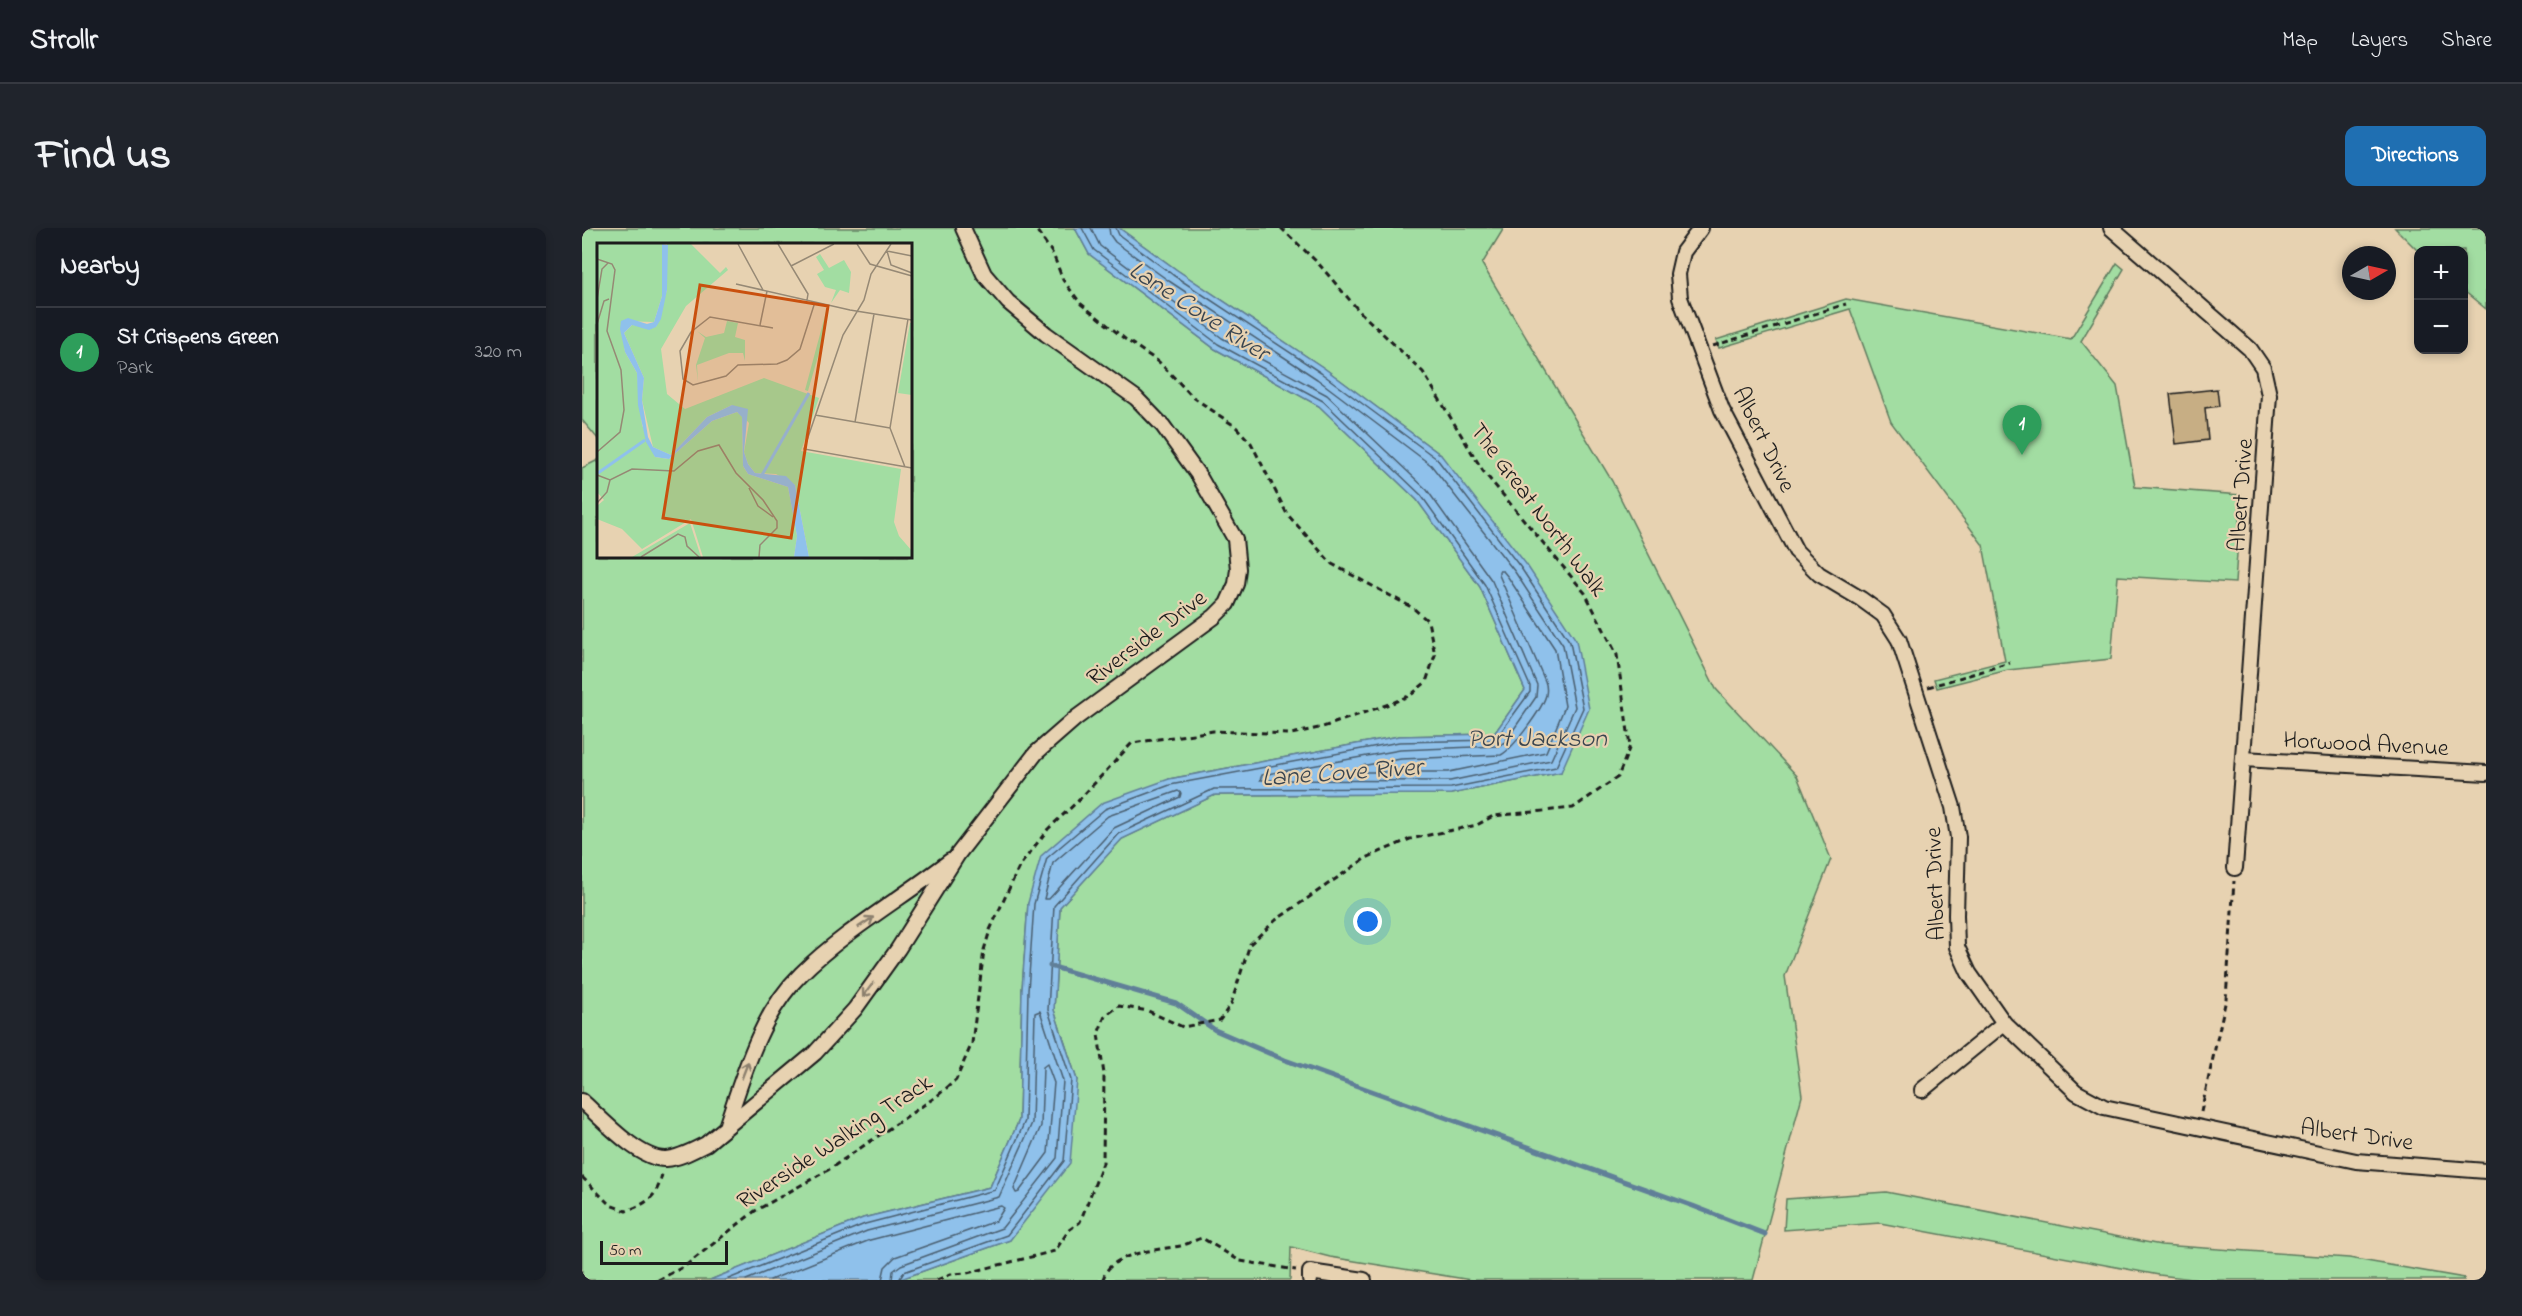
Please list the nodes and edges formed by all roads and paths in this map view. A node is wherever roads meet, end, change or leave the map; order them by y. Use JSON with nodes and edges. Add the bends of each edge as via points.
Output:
{"nodes":[{"id":1,"x":963,"y":228,"type":"edge"},
{"id":2,"x":1035,"y":228,"type":"edge"},
{"id":3,"x":1281,"y":228,"type":"edge"},
{"id":4,"x":1701,"y":228,"type":"edge"},
{"id":5,"x":2111,"y":228,"type":"edge"},
{"id":6,"x":1846,"y":304,"type":"dead end"},
{"id":7,"x":1700,"y":350,"type":"junction"},
{"id":8,"x":2010,"y":663,"type":"dead end"},
{"id":9,"x":1915,"y":691,"type":"junction"},
{"id":10,"x":2243,"y":759,"type":"junction"},
{"id":11,"x":2486,"y":773,"type":"edge"},
{"id":12,"x":958,"y":854,"type":"junction"},
{"id":13,"x":2235,"y":868,"type":"joint"},
{"id":14,"x":2004,"y":1023,"type":"junction"},
{"id":15,"x":1922,"y":1089,"type":"dead end"},
{"id":16,"x":582,"y":1101,"type":"edge"},
{"id":17,"x":726,"y":1125,"type":"junction"},
{"id":18,"x":2198,"y":1128,"type":"junction"},
{"id":19,"x":665,"y":1159,"type":"junction"},
{"id":20,"x":2486,"y":1171,"type":"edge"},
{"id":21,"x":582,"y":1177,"type":"edge"},
{"id":22,"x":1310,"y":1276,"type":"edge"},
{"id":23,"x":658,"y":1280,"type":"edge"},
{"id":24,"x":937,"y":1280,"type":"edge"},
{"id":25,"x":1103,"y":1280,"type":"edge"},
{"id":26,"x":1364,"y":1280,"type":"edge"}],
"edges":[{"from":1,"to":12,"type":"street","name":"Riverside Drive","via":[[984,274],[1008,302],[1136,398],[1163,426],[1226,520],[1235,538],[1239,568],[1232,595],[1214,617],[1046,742]]},
{"from":2,"to":23,"type":"path","name":"Riverside Walking Track","via":[[1081,304],[1158,362],[1193,397],[1236,427],[1251,443],[1287,514],[1332,564],[1413,608],[1428,621],[1435,655],[1426,682],[1411,695],[1392,703],[1291,734],[1213,731],[1132,743],[1048,829],[1019,867],[984,950],[972,1043],[956,1080],[828,1170],[755,1210],[685,1266]]},
{"from":3,"to":24,"type":"path","name":"The Great North Walk","via":[[1423,372],[1483,471],[1585,593],[1617,655],[1630,746],[1618,777],[1574,808],[1493,816],[1477,825],[1410,839],[1366,858],[1276,920],[1250,944],[1231,1004],[1220,1020],[1183,1027],[1148,1011],[1119,1006],[1105,1016],[1098,1034],[1104,1074],[1103,1163],[1080,1222],[1069,1230],[1055,1251]]},
{"from":4,"to":7,"type":"street","name":"Albert Drive","via":[[1683,252],[1678,274],[1680,298]]},
{"from":5,"to":10,"type":"street","name":"Albert Drive","via":[[2250,349],[2265,377],[2268,420]]},
{"from":6,"to":7,"type":"path"},
{"from":7,"to":9,"type":"street","name":"Albert Drive","via":[[1722,410],[1796,551],[1819,574],[1883,615],[1899,640]]},
{"from":8,"to":9,"type":"path"},
{"from":9,"to":14,"type":"street","name":"Albert Drive","via":[[1953,807],[1958,837],[1958,947],[1969,973]]},
{"from":10,"to":11,"type":"street","name":"Horwood Avenue"},
{"from":10,"to":13,"type":"street","name":"Albert Drive"},
{"from":12,"to":17,"type":"street","name":"Riverside Drive","one_way":true,"via":[[855,1009],[815,1053]]},
{"from":17,"to":12,"type":"street","name":"Riverside Drive","one_way":true,"via":[[746,1067],[768,1021],[800,975]]},
{"from":13,"to":18,"type":"path","via":[[2226,999]]},
{"from":14,"to":15,"type":"street"},
{"from":14,"to":18,"type":"street","name":"Albert Drive","via":[[2076,1092],[2104,1107]]},
{"from":16,"to":19,"type":"street","via":[[637,1149]]},
{"from":17,"to":19,"type":"street","name":"Riverside Drive","via":[[706,1144]]},
{"from":18,"to":20,"type":"street","name":"Albert Drive","via":[[2356,1161]]},
{"from":19,"to":21,"type":"path","via":[[659,1187],[646,1203],[627,1211],[610,1205]]},
{"from":22,"to":25,"type":"path","via":[[1240,1261],[1202,1238],[1124,1257],[1104,1274]]},
{"from":22,"to":26,"type":"street"}]}
